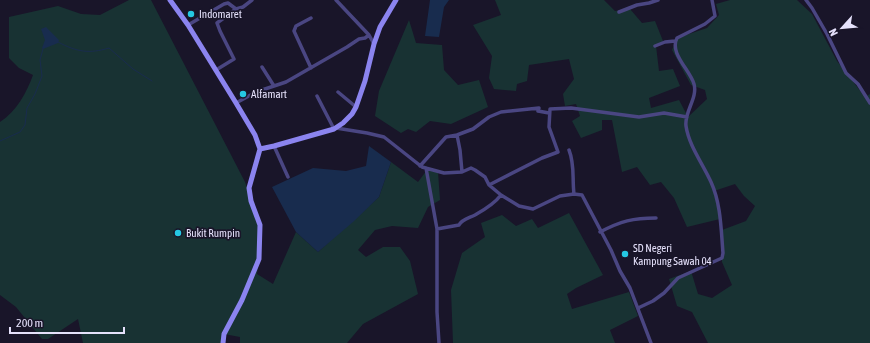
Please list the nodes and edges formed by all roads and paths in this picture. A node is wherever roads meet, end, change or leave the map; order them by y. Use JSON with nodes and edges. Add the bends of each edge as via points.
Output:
{"nodes":[{"id":1,"x":170,"y":0,"type":"edge"},
{"id":2,"x":252,"y":0,"type":"edge"},
{"id":3,"x":336,"y":0,"type":"edge"},
{"id":4,"x":396,"y":0,"type":"edge"},
{"id":5,"x":658,"y":0,"type":"edge"},
{"id":6,"x":712,"y":0,"type":"edge"},
{"id":7,"x":806,"y":0,"type":"edge"},
{"id":8,"x":236,"y":9,"type":"junction"},
{"id":9,"x":619,"y":12,"type":"dead end"},
{"id":10,"x":311,"y":18,"type":"dead end"},
{"id":11,"x":188,"y":25,"type":"junction"},
{"id":12,"x":369,"y":35,"type":"junction"},
{"id":13,"x":675,"y":41,"type":"junction"},
{"id":14,"x":374,"y":44,"type":"junction"},
{"id":15,"x":655,"y":46,"type":"dead end"},
{"id":16,"x":262,"y":67,"type":"dead end"},
{"id":17,"x":311,"y":68,"type":"junction"},
{"id":18,"x":216,"y":70,"type":"junction"},
{"id":19,"x":274,"y":86,"type":"junction"},
{"id":20,"x":338,"y":92,"type":"dead end"},
{"id":21,"x":317,"y":96,"type":"dead end"},
{"id":22,"x":236,"y":103,"type":"junction"},
{"id":23,"x":870,"y":103,"type":"edge"},
{"id":24,"x":356,"y":107,"type":"junction"},
{"id":25,"x":549,"y":113,"type":"junction"},
{"id":26,"x":687,"y":117,"type":"junction"},
{"id":27,"x":335,"y":128,"type":"junction"},
{"id":28,"x":457,"y":135,"type":"junction"},
{"id":29,"x":274,"y":146,"type":"junction"},
{"id":30,"x":260,"y":148,"type":"junction"},
{"id":31,"x":569,"y":150,"type":"dead end"},
{"id":32,"x":420,"y":166,"type":"junction"},
{"id":33,"x":426,"y":168,"type":"junction"},
{"id":34,"x":462,"y":172,"type":"junction"},
{"id":35,"x":288,"y":177,"type":"dead end"},
{"id":36,"x":489,"y":185,"type":"junction"},
{"id":37,"x":574,"y":194,"type":"junction"},
{"id":38,"x":501,"y":195,"type":"junction"},
{"id":39,"x":656,"y":218,"type":"dead end"},
{"id":40,"x":436,"y":229,"type":"junction"},
{"id":41,"x":600,"y":232,"type":"junction"},
{"id":42,"x":638,"y":308,"type":"junction"},
{"id":43,"x":223,"y":343,"type":"edge"},
{"id":44,"x":439,"y":343,"type":"edge"},
{"id":45,"x":651,"y":343,"type":"edge"}],
"edges":[{"from":1,"to":11,"type":"main road"},
{"from":2,"to":8,"type":"street"},
{"from":3,"to":12,"type":"street"},
{"from":4,"to":14,"type":"main road","via":[[380,27]]},
{"from":5,"to":9,"type":"street"},
{"from":6,"to":13,"type":"street","via":[[715,12],[712,19]]},
{"from":7,"to":23,"type":"street","via":[[827,34],[846,73],[858,84]]},
{"from":8,"to":11,"type":"street","via":[[228,3],[224,4]]},
{"from":8,"to":18,"type":"street","via":[[218,23],[234,59]]},
{"from":10,"to":17,"type":"street","via":[[296,26],[294,31]]},
{"from":11,"to":18,"type":"main road"},
{"from":12,"to":14,"type":"street"},
{"from":12,"to":17,"type":"street"},
{"from":13,"to":15,"type":"street"},
{"from":13,"to":26,"type":"street","via":[[676,51],[695,86]]},
{"from":14,"to":24,"type":"main road"},
{"from":16,"to":19,"type":"street"},
{"from":17,"to":19,"type":"street"},
{"from":18,"to":22,"type":"main road"},
{"from":19,"to":22,"type":"street"},
{"from":20,"to":24,"type":"street"},
{"from":21,"to":27,"type":"street"},
{"from":22,"to":30,"type":"main road"},
{"from":24,"to":27,"type":"main road","via":[[352,114]]},
{"from":25,"to":26,"type":"street","via":[[550,109],[571,108],[639,117],[664,113]]},
{"from":25,"to":28,"type":"street","via":[[538,111],[539,108],[501,112],[489,116],[473,129]]},
{"from":25,"to":36,"type":"street","via":[[549,127],[558,152]]},
{"from":26,"to":42,"type":"street","via":[[690,141],[711,183],[720,208],[722,258],[678,278],[664,293]]},
{"from":27,"to":29,"type":"main road"},
{"from":27,"to":32,"type":"street","via":[[384,137]]},
{"from":28,"to":32,"type":"street","via":[[446,137]]},
{"from":28,"to":34,"type":"street"},
{"from":29,"to":30,"type":"main road"},
{"from":29,"to":35,"type":"street"},
{"from":30,"to":43,"type":"main road","via":[[249,188],[260,225],[259,259],[224,334]]},
{"from":31,"to":37,"type":"street","via":[[573,161]]},
{"from":32,"to":33,"type":"street"},
{"from":33,"to":34,"type":"street","via":[[444,173]]},
{"from":33,"to":40,"type":"street"},
{"from":34,"to":36,"type":"street","via":[[471,168],[485,177]]},
{"from":36,"to":38,"type":"street"},
{"from":37,"to":38,"type":"street","via":[[560,196],[533,209],[519,206]]},
{"from":37,"to":41,"type":"street","via":[[582,195]]},
{"from":38,"to":40,"type":"street","via":[[498,200],[461,221],[459,225]]},
{"from":39,"to":41,"type":"street","via":[[637,218],[616,223]]},
{"from":40,"to":44,"type":"street"},
{"from":41,"to":42,"type":"street"},
{"from":42,"to":45,"type":"street"}]}
